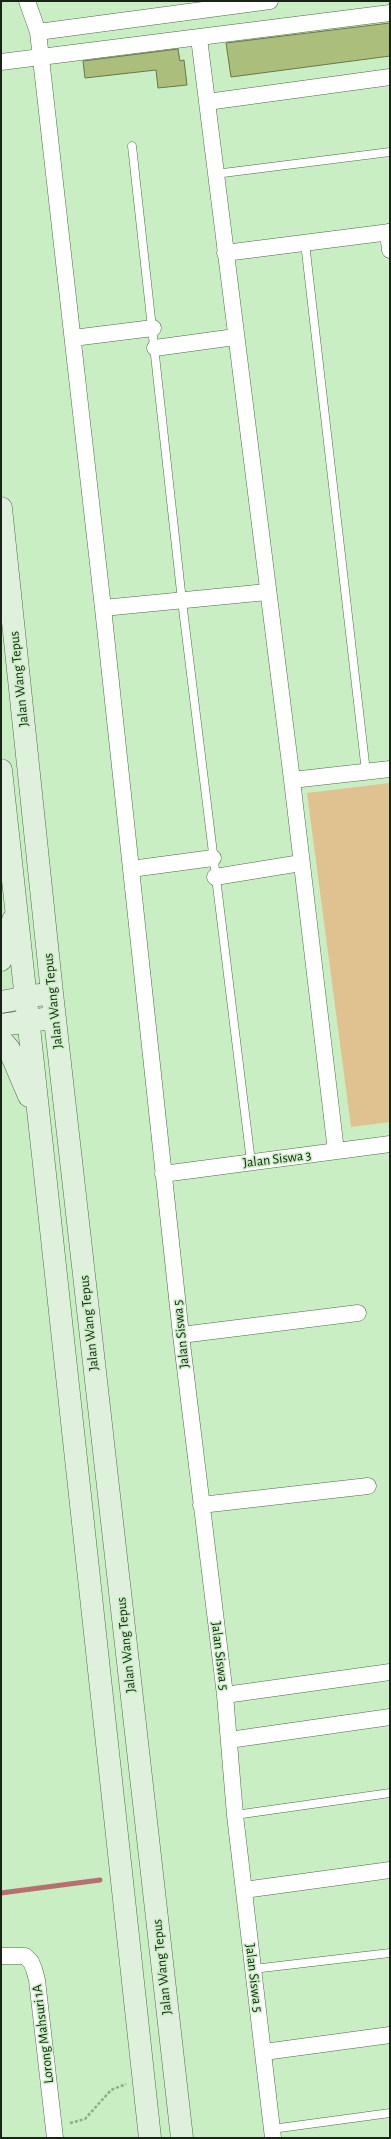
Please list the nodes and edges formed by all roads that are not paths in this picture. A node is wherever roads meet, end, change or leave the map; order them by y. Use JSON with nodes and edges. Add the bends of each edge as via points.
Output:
{"nodes":[{"id":1,"x":28,"y":1,"type":"edge"},
{"id":2,"x":270,"y":1,"type":"edge"},
{"id":3,"x":385,"y":10,"type":"edge"},
{"id":4,"x":38,"y":32,"type":"junction"},
{"id":5,"x":199,"y":38,"type":"junction"},
{"id":6,"x":41,"y":58,"type":"junction"},
{"id":7,"x":1,"y":62,"type":"edge"},
{"id":8,"x":390,"y":77,"type":"edge"},
{"id":9,"x":206,"y":102,"type":"junction"},
{"id":10,"x":132,"y":146,"type":"dead end"},
{"id":11,"x":390,"y":152,"type":"edge"},
{"id":12,"x":215,"y":174,"type":"junction"},
{"id":13,"x":389,"y":232,"type":"edge"},
{"id":14,"x":305,"y":243,"type":"junction"},
{"id":15,"x":390,"y":250,"type":"edge"},
{"id":16,"x":225,"y":253,"type":"junction"},
{"id":17,"x":153,"y":328,"type":"junction"},
{"id":18,"x":236,"y":337,"type":"junction"},
{"id":19,"x":73,"y":338,"type":"junction"},
{"id":20,"x":155,"y":348,"type":"junction"},
{"id":21,"x":1,"y":508,"type":"edge"},
{"id":22,"x":267,"y":592,"type":"junction"},
{"id":23,"x":182,"y":601,"type":"junction"},
{"id":24,"x":103,"y":608,"type":"junction"},
{"id":25,"x":390,"y":769,"type":"edge"},
{"id":26,"x":1,"y":770,"type":"edge"},
{"id":27,"x":366,"y":772,"type":"junction"},
{"id":28,"x":292,"y":780,"type":"junction"},
{"id":29,"x":213,"y":858,"type":"junction"},
{"id":30,"x":300,"y":863,"type":"junction"},
{"id":31,"x":131,"y":869,"type":"junction"},
{"id":32,"x":215,"y":877,"type":"junction"},
{"id":33,"x":16,"y":900,"type":"junction"},
{"id":34,"x":1,"y":960,"type":"edge"},
{"id":35,"x":52,"y":993,"type":"junction"},
{"id":36,"x":26,"y":997,"type":"junction"},
{"id":37,"x":1,"y":1002,"type":"edge"},
{"id":38,"x":55,"y":1017,"type":"junction"},
{"id":39,"x":29,"y":1021,"type":"junction"},
{"id":40,"x":1,"y":1025,"type":"edge"},
{"id":41,"x":1,"y":1040,"type":"edge"},
{"id":42,"x":40,"y":1123,"type":"junction"},
{"id":43,"x":390,"y":1144,"type":"edge"},
{"id":44,"x":336,"y":1151,"type":"junction"},
{"id":45,"x":251,"y":1162,"type":"junction"},
{"id":46,"x":163,"y":1174,"type":"junction"},
{"id":47,"x":358,"y":1313,"type":"dead end"},
{"id":48,"x":181,"y":1335,"type":"junction"},
{"id":49,"x":368,"y":1486,"type":"dead end"},
{"id":50,"x":201,"y":1505,"type":"junction"},
{"id":51,"x":390,"y":1672,"type":"edge"},
{"id":52,"x":225,"y":1694,"type":"junction"},
{"id":53,"x":390,"y":1717,"type":"edge"},
{"id":54,"x":229,"y":1740,"type":"junction"},
{"id":55,"x":390,"y":1793,"type":"edge"},
{"id":56,"x":235,"y":1816,"type":"junction"},
{"id":57,"x":390,"y":1870,"type":"edge"},
{"id":58,"x":244,"y":1890,"type":"junction"},
{"id":59,"x":390,"y":1953,"type":"edge"},
{"id":60,"x":1,"y":1956,"type":"edge"},
{"id":61,"x":253,"y":1969,"type":"junction"},
{"id":62,"x":390,"y":2036,"type":"edge"},
{"id":63,"x":264,"y":2052,"type":"junction"},
{"id":64,"x":390,"y":2113,"type":"edge"},
{"id":65,"x":54,"y":2132,"type":"edge"},
{"id":66,"x":273,"y":2134,"type":"edge"},
{"id":67,"x":150,"y":2138,"type":"edge"},
{"id":68,"x":182,"y":2138,"type":"edge"}],
"edges":[{"from":1,"to":4,"type":"street","name":"Jalan Siswa 5"},
{"from":2,"to":4,"type":"street"},
{"from":3,"to":5,"type":"street"},
{"from":4,"to":6,"type":"street","name":"Jalan Siswa 5"},
{"from":5,"to":6,"type":"street"},
{"from":5,"to":9,"type":"street"},
{"from":6,"to":7,"type":"street"},
{"from":6,"to":19,"type":"street","name":"Jalan Siswa 5"},
{"from":8,"to":9,"type":"street"},
{"from":9,"to":12,"type":"street"},
{"from":10,"to":17,"type":"lane"},
{"from":11,"to":12,"type":"lane"},
{"from":12,"to":16,"type":"street"},
{"from":13,"to":14,"type":"street"},
{"from":13,"to":15,"type":"street"},
{"from":14,"to":16,"type":"street"},
{"from":14,"to":27,"type":"lane"},
{"from":16,"to":18,"type":"street"},
{"from":17,"to":19,"type":"street"},
{"from":17,"to":20,"type":"lane"},
{"from":18,"to":20,"type":"street"},
{"from":18,"to":22,"type":"street"},
{"from":19,"to":24,"type":"street","name":"Jalan Siswa 5"},
{"from":20,"to":23,"type":"lane"},
{"from":21,"to":35,"type":"main road","name":"Jalan Wang Tepus"},
{"from":22,"to":23,"type":"street"},
{"from":22,"to":28,"type":"street"},
{"from":23,"to":24,"type":"street"},
{"from":23,"to":29,"type":"lane"},
{"from":24,"to":31,"type":"street","name":"Jalan Siswa 5"},
{"from":25,"to":27,"type":"street"},
{"from":26,"to":33,"type":"main road","name":"Jalan Wang Tepus"},
{"from":27,"to":28,"type":"street"},
{"from":28,"to":30,"type":"street"},
{"from":29,"to":31,"type":"street"},
{"from":29,"to":32,"type":"lane"},
{"from":30,"to":32,"type":"street"},
{"from":30,"to":44,"type":"street"},
{"from":31,"to":46,"type":"street","name":"Jalan Siswa 5"},
{"from":32,"to":45,"type":"lane"},
{"from":33,"to":34,"type":"main road","via":[[10,936]]},
{"from":33,"to":36,"type":"main road","name":"Jalan Wang Tepus"},
{"from":35,"to":36,"type":"main road"},
{"from":35,"to":38,"type":"main road","name":"Jalan Wang Tepus"},
{"from":36,"to":37,"type":"main road"},
{"from":36,"to":39,"type":"main road","name":"Jalan Wang Tepus"},
{"from":38,"to":39,"type":"main road"},
{"from":38,"to":68,"type":"main road","name":"Jalan Wang Tepus"},
{"from":39,"to":40,"type":"main road"},
{"from":39,"to":42,"type":"main road","name":"Jalan Wang Tepus"},
{"from":41,"to":42,"type":"main road","via":[[17,1064]]},
{"from":42,"to":67,"type":"main road","name":"Jalan Wang Tepus"},
{"from":43,"to":44,"type":"street","name":"Jalan Siswa 3"},
{"from":44,"to":45,"type":"street","name":"Jalan Siswa 3"},
{"from":45,"to":46,"type":"street","name":"Jalan Siswa 3"},
{"from":46,"to":48,"type":"street","name":"Jalan Siswa 5"},
{"from":47,"to":48,"type":"street"},
{"from":48,"to":50,"type":"street","name":"Jalan Siswa 5"},
{"from":49,"to":50,"type":"street"},
{"from":50,"to":52,"type":"street","name":"Jalan Siswa 5"},
{"from":51,"to":52,"type":"street"},
{"from":52,"to":54,"type":"street","name":"Jalan Siswa 5"},
{"from":53,"to":54,"type":"street"},
{"from":54,"to":56,"type":"street","name":"Jalan Siswa 5"},
{"from":55,"to":56,"type":"lane"},
{"from":56,"to":58,"type":"street","name":"Jalan Siswa 5"},
{"from":57,"to":58,"type":"street"},
{"from":58,"to":61,"type":"street","name":"Jalan Siswa 5"},
{"from":59,"to":61,"type":"lane"},
{"from":60,"to":65,"type":"street","name":"Lorong Mahsuri 1A","via":[[25,1956],[34,1969]]},
{"from":61,"to":63,"type":"street","name":"Jalan Siswa 5"},
{"from":62,"to":63,"type":"street"},
{"from":63,"to":66,"type":"street","name":"Jalan Siswa 5"},
{"from":64,"to":66,"type":"lane"}]}
